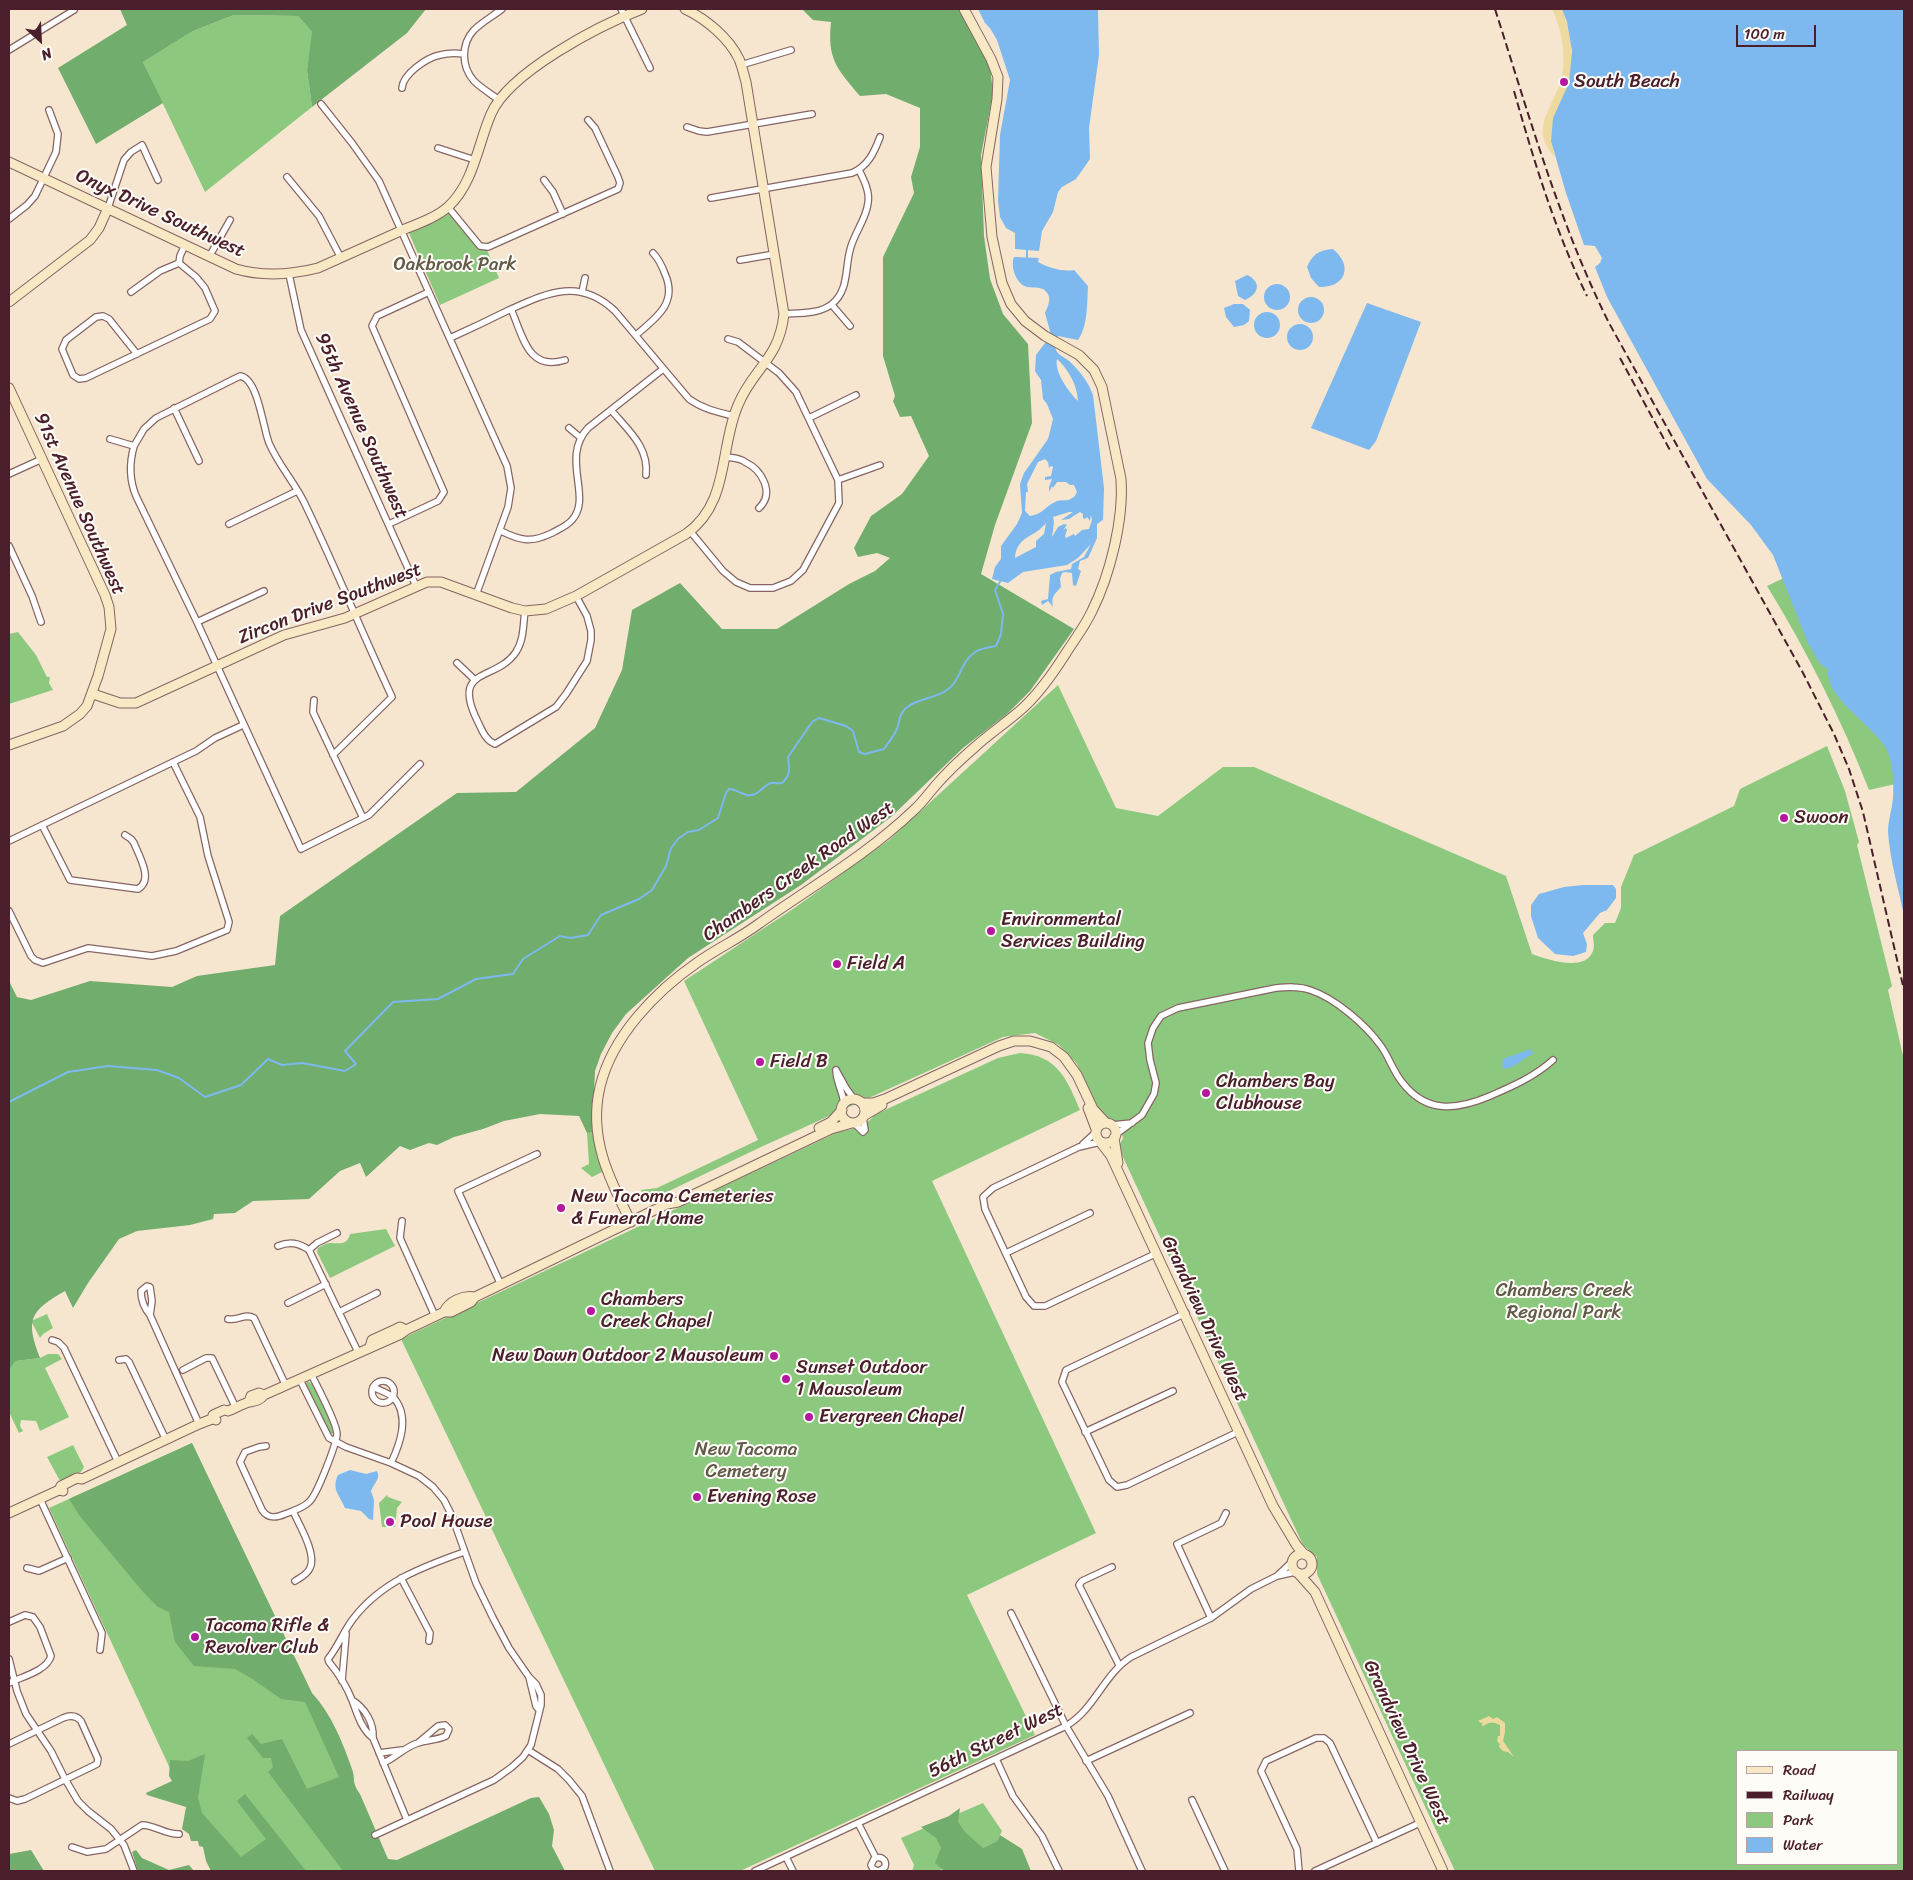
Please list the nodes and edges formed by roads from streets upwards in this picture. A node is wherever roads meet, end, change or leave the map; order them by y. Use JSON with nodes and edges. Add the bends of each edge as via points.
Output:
{"nodes":[{"id":1,"x":501,"y":9,"type":"edge"},
{"id":2,"x":642,"y":9,"type":"edge"},
{"id":3,"x":686,"y":9,"type":"edge"},
{"id":4,"x":964,"y":9,"type":"edge"},
{"id":5,"x":74,"y":10,"type":"dead end"},
{"id":6,"x":622,"y":12,"type":"edge"},
{"id":7,"x":9,"y":50,"type":"edge"},
{"id":8,"x":791,"y":50,"type":"dead end"},
{"id":9,"x":464,"y":54,"type":"junction"},
{"id":10,"x":741,"y":65,"type":"junction"},
{"id":11,"x":650,"y":68,"type":"dead end"},
{"id":12,"x":402,"y":88,"type":"dead end"},
{"id":13,"x":499,"y":100,"type":"junction"},
{"id":14,"x":321,"y":104,"type":"dead end"},
{"id":15,"x":49,"y":110,"type":"dead end"},
{"id":16,"x":812,"y":114,"type":"dead end"},
{"id":17,"x":588,"y":120,"type":"dead end"},
{"id":18,"x":752,"y":124,"type":"junction"},
{"id":19,"x":687,"y":127,"type":"dead end"},
{"id":20,"x":880,"y":137,"type":"dead end"},
{"id":21,"x":438,"y":148,"type":"dead end"},
{"id":22,"x":474,"y":160,"type":"junction"},
{"id":23,"x":9,"y":162,"type":"edge"},
{"id":24,"x":859,"y":170,"type":"junction"},
{"id":25,"x":287,"y":177,"type":"dead end"},
{"id":26,"x":43,"y":178,"type":"junction"},
{"id":27,"x":158,"y":180,"type":"dead end"},
{"id":28,"x":544,"y":180,"type":"dead end"},
{"id":29,"x":764,"y":189,"type":"junction"},
{"id":30,"x":711,"y":198,"type":"dead end"},
{"id":31,"x":448,"y":207,"type":"junction"},
{"id":32,"x":108,"y":208,"type":"junction"},
{"id":33,"x":563,"y":214,"type":"junction"},
{"id":34,"x":9,"y":219,"type":"edge"},
{"id":35,"x":230,"y":220,"type":"dead end"},
{"id":36,"x":402,"y":231,"type":"junction"},
{"id":37,"x":185,"y":245,"type":"junction"},
{"id":38,"x":843,"y":245,"type":"dead end"},
{"id":39,"x":850,"y":249,"type":"junction"},
{"id":40,"x":653,"y":253,"type":"dead end"},
{"id":41,"x":775,"y":254,"type":"junction"},
{"id":42,"x":209,"y":257,"type":"junction"},
{"id":43,"x":341,"y":258,"type":"junction"},
{"id":44,"x":740,"y":260,"type":"dead end"},
{"id":45,"x":179,"y":263,"type":"junction"},
{"id":46,"x":289,"y":274,"type":"junction"},
{"id":47,"x":585,"y":278,"type":"dead end"},
{"id":48,"x":131,"y":292,"type":"dead end"},
{"id":49,"x":429,"y":292,"type":"junction"},
{"id":50,"x":582,"y":292,"type":"junction"},
{"id":51,"x":9,"y":302,"type":"edge"},
{"id":52,"x":832,"y":305,"type":"junction"},
{"id":53,"x":511,"y":310,"type":"junction"},
{"id":54,"x":784,"y":314,"type":"junction"},
{"id":55,"x":850,"y":326,"type":"dead end"},
{"id":56,"x":636,"y":335,"type":"junction"},
{"id":57,"x":450,"y":338,"type":"junction"},
{"id":58,"x":728,"y":339,"type":"dead end"},
{"id":59,"x":137,"y":354,"type":"junction"},
{"id":60,"x":565,"y":360,"type":"dead end"},
{"id":61,"x":766,"y":363,"type":"junction"},
{"id":62,"x":663,"y":369,"type":"junction"},
{"id":63,"x":9,"y":388,"type":"edge"},
{"id":64,"x":856,"y":395,"type":"dead end"},
{"id":65,"x":174,"y":408,"type":"junction"},
{"id":66,"x":611,"y":410,"type":"junction"},
{"id":67,"x":734,"y":416,"type":"junction"},
{"id":68,"x":809,"y":418,"type":"junction"},
{"id":69,"x":569,"y":428,"type":"dead end"},
{"id":70,"x":581,"y":438,"type":"junction"},
{"id":71,"x":110,"y":439,"type":"dead end"},
{"id":72,"x":134,"y":446,"type":"junction"},
{"id":73,"x":726,"y":457,"type":"junction"},
{"id":74,"x":42,"y":459,"type":"junction"},
{"id":75,"x":199,"y":461,"type":"dead end"},
{"id":76,"x":880,"y":465,"type":"dead end"},
{"id":77,"x":9,"y":474,"type":"edge"},
{"id":78,"x":646,"y":475,"type":"dead end"},
{"id":79,"x":838,"y":480,"type":"junction"},
{"id":80,"x":297,"y":491,"type":"junction"},
{"id":81,"x":759,"y":508,"type":"dead end"},
{"id":82,"x":229,"y":524,"type":"dead end"},
{"id":83,"x":389,"y":524,"type":"junction"},
{"id":84,"x":501,"y":531,"type":"junction"},
{"id":85,"x":690,"y":531,"type":"junction"},
{"id":86,"x":9,"y":546,"type":"edge"},
{"id":87,"x":416,"y":586,"type":"junction"},
{"id":88,"x":264,"y":591,"type":"dead end"},
{"id":89,"x":476,"y":595,"type":"junction"},
{"id":90,"x":576,"y":596,"type":"junction"},
{"id":91,"x":525,"y":611,"type":"junction"},
{"id":92,"x":355,"y":614,"type":"junction"},
{"id":93,"x":41,"y":622,"type":"dead end"},
{"id":94,"x":197,"y":622,"type":"junction"},
{"id":95,"x":457,"y":663,"type":"dead end"},
{"id":96,"x":217,"y":666,"type":"junction"},
{"id":97,"x":475,"y":680,"type":"junction"},
{"id":98,"x":92,"y":694,"type":"junction"},
{"id":99,"x":314,"y":700,"type":"dead end"},
{"id":100,"x":243,"y":725,"type":"junction"},
{"id":101,"x":9,"y":746,"type":"edge"},
{"id":102,"x":333,"y":755,"type":"junction"},
{"id":103,"x":173,"y":762,"type":"junction"},
{"id":104,"x":420,"y":764,"type":"dead end"},
{"id":105,"x":363,"y":818,"type":"junction"},
{"id":106,"x":42,"y":824,"type":"junction"},
{"id":107,"x":124,"y":835,"type":"dead end"},
{"id":108,"x":9,"y":840,"type":"edge"},
{"id":109,"x":9,"y":911,"type":"edge"},
{"id":110,"x":1037,"y":1044,"type":"junction"},
{"id":111,"x":1552,"y":1060,"type":"dead end"},
{"id":112,"x":858,"y":1101,"type":"junction"},
{"id":113,"x":843,"y":1107,"type":"junction"},
{"id":114,"x":864,"y":1116,"type":"junction"},
{"id":115,"x":853,"y":1123,"type":"junction"},
{"id":116,"x":1132,"y":1123,"type":"junction"},
{"id":117,"x":1109,"y":1124,"type":"junction"},
{"id":118,"x":1098,"y":1137,"type":"junction"},
{"id":119,"x":1115,"y":1137,"type":"junction"},
{"id":120,"x":537,"y":1154,"type":"dead end"},
{"id":121,"x":667,"y":1204,"type":"junction"},
{"id":122,"x":1090,"y":1213,"type":"dead end"},
{"id":123,"x":402,"y":1221,"type":"dead end"},
{"id":124,"x":631,"y":1222,"type":"junction"},
{"id":125,"x":337,"y":1233,"type":"dead end"},
{"id":126,"x":278,"y":1246,"type":"dead end"},
{"id":127,"x":308,"y":1250,"type":"junction"},
{"id":128,"x":1006,"y":1253,"type":"junction"},
{"id":129,"x":1158,"y":1253,"type":"junction"},
{"id":130,"x":326,"y":1284,"type":"junction"},
{"id":131,"x":501,"y":1285,"type":"junction"},
{"id":132,"x":378,"y":1293,"type":"dead end"},
{"id":133,"x":288,"y":1302,"type":"dead end"},
{"id":134,"x":339,"y":1312,"type":"junction"},
{"id":135,"x":1186,"y":1313,"type":"junction"},
{"id":136,"x":440,"y":1314,"type":"junction"},
{"id":137,"x":150,"y":1315,"type":"dead end"},
{"id":138,"x":228,"y":1319,"type":"dead end"},
{"id":139,"x":52,"y":1340,"type":"dead end"},
{"id":140,"x":358,"y":1352,"type":"junction"},
{"id":141,"x":119,"y":1360,"type":"dead end"},
{"id":142,"x":183,"y":1370,"type":"dead end"},
{"id":143,"x":311,"y":1374,"type":"junction"},
{"id":144,"x":300,"y":1380,"type":"junction"},
{"id":145,"x":286,"y":1386,"type":"junction"},
{"id":146,"x":373,"y":1387,"type":"junction"},
{"id":147,"x":1173,"y":1391,"type":"dead end"},
{"id":148,"x":393,"y":1397,"type":"junction"},
{"id":149,"x":232,"y":1410,"type":"junction"},
{"id":150,"x":199,"y":1424,"type":"junction"},
{"id":151,"x":1240,"y":1430,"type":"junction"},
{"id":152,"x":1086,"y":1432,"type":"junction"},
{"id":153,"x":166,"y":1440,"type":"junction"},
{"id":154,"x":335,"y":1441,"type":"junction"},
{"id":155,"x":266,"y":1446,"type":"dead end"},
{"id":156,"x":118,"y":1462,"type":"junction"},
{"id":157,"x":391,"y":1463,"type":"junction"},
{"id":158,"x":40,"y":1499,"type":"junction"},
{"id":159,"x":293,"y":1511,"type":"junction"},
{"id":160,"x":9,"y":1513,"type":"edge"},
{"id":161,"x":1226,"y":1514,"type":"dead end"},
{"id":162,"x":1288,"y":1533,"type":"junction"},
{"id":163,"x":464,"y":1552,"type":"junction"},
{"id":164,"x":1304,"y":1554,"type":"junction"},
{"id":165,"x":68,"y":1558,"type":"junction"},
{"id":166,"x":1293,"y":1560,"type":"junction"},
{"id":167,"x":1112,"y":1567,"type":"dead end"},
{"id":168,"x":28,"y":1568,"type":"dead end"},
{"id":169,"x":1312,"y":1569,"type":"junction"},
{"id":170,"x":1297,"y":1572,"type":"junction"},
{"id":171,"x":1277,"y":1576,"type":"junction"},
{"id":172,"x":401,"y":1578,"type":"junction"},
{"id":173,"x":295,"y":1581,"type":"dead end"},
{"id":174,"x":1315,"y":1592,"type":"junction"},
{"id":175,"x":1011,"y":1613,"type":"dead end"},
{"id":176,"x":1212,"y":1618,"type":"junction"},
{"id":177,"x":9,"y":1622,"type":"edge"},
{"id":178,"x":346,"y":1630,"type":"junction"},
{"id":179,"x":429,"y":1641,"type":"dead end"},
{"id":180,"x":100,"y":1650,"type":"dead end"},
{"id":181,"x":9,"y":1659,"type":"edge"},
{"id":182,"x":1119,"y":1665,"type":"junction"},
{"id":183,"x":11,"y":1681,"type":"edge"},
{"id":184,"x":342,"y":1681,"type":"junction"},
{"id":185,"x":1190,"y":1714,"type":"dead end"},
{"id":186,"x":1066,"y":1726,"type":"junction"},
{"id":187,"x":37,"y":1731,"type":"junction"},
{"id":188,"x":419,"y":1742,"type":"junction"},
{"id":189,"x":9,"y":1744,"type":"edge"},
{"id":190,"x":402,"y":1750,"type":"junction"},
{"id":191,"x":528,"y":1750,"type":"junction"},
{"id":192,"x":379,"y":1753,"type":"junction"},
{"id":193,"x":996,"y":1759,"type":"junction"},
{"id":194,"x":1086,"y":1761,"type":"junction"},
{"id":195,"x":383,"y":1763,"type":"junction"},
{"id":196,"x":64,"y":1779,"type":"junction"},
{"id":197,"x":11,"y":1799,"type":"edge"},
{"id":198,"x":1192,"y":1800,"type":"dead end"},
{"id":199,"x":407,"y":1820,"type":"junction"},
{"id":200,"x":1423,"y":1822,"type":"junction"},
{"id":201,"x":858,"y":1823,"type":"junction"},
{"id":202,"x":179,"y":1834,"type":"dead end"},
{"id":203,"x":375,"y":1835,"type":"dead end"},
{"id":204,"x":121,"y":1841,"type":"junction"},
{"id":205,"x":1377,"y":1843,"type":"junction"},
{"id":206,"x":72,"y":1847,"type":"dead end"},
{"id":207,"x":786,"y":1856,"type":"junction"},
{"id":208,"x":876,"y":1858,"type":"junction"},
{"id":209,"x":134,"y":1871,"type":"edge"},
{"id":210,"x":610,"y":1871,"type":"edge"},
{"id":211,"x":755,"y":1871,"type":"edge"},
{"id":212,"x":794,"y":1871,"type":"edge"},
{"id":213,"x":879,"y":1871,"type":"edge"},
{"id":214,"x":1060,"y":1871,"type":"edge"},
{"id":215,"x":1142,"y":1871,"type":"edge"},
{"id":216,"x":1225,"y":1871,"type":"edge"},
{"id":217,"x":1299,"y":1871,"type":"edge"},
{"id":218,"x":1315,"y":1871,"type":"edge"},
{"id":219,"x":1443,"y":1871,"type":"edge"},
{"id":220,"x":1448,"y":1871,"type":"edge"}],
"edges":[{"from":1,"to":9,"type":"street","via":[[475,29]]},
{"from":2,"to":6,"type":"street","name":"Onyx Drive Southwest"},
{"from":3,"to":10,"type":"street","via":[[722,36]]},
{"from":4,"to":124,"type":"street","name":"Chambers Creek Road West","via":[[992,59],[998,77],[986,167],[991,229],[999,272],[1008,298],[1018,314],[1046,337],[1084,359],[1098,378],[1121,479],[1122,507],[1105,578],[1091,614],[1054,671],[1025,706],[976,746],[914,810],[853,859],[683,972],[629,1028],[606,1067],[596,1113],[603,1161]]},
{"from":5,"to":7,"type":"street"},
{"from":6,"to":11,"type":"street"},
{"from":6,"to":13,"type":"street","name":"Onyx Drive Southwest","via":[[569,44],[512,85]]},
{"from":8,"to":10,"type":"street"},
{"from":9,"to":12,"type":"street","via":[[433,57],[408,75]]},
{"from":9,"to":13,"type":"street","via":[[467,70],[474,81]]},
{"from":10,"to":18,"type":"street"},
{"from":13,"to":22,"type":"street","name":"Onyx Drive Southwest"},
{"from":14,"to":36,"type":"street","via":[[379,182]]},
{"from":15,"to":26,"type":"street","via":[[59,139]]},
{"from":16,"to":18,"type":"street"},
{"from":17,"to":33,"type":"street","via":[[595,128],[620,186]]},
{"from":18,"to":19,"type":"street","via":[[707,132]]},
{"from":18,"to":29,"type":"street"},
{"from":20,"to":24,"type":"street","via":[[870,159]]},
{"from":21,"to":22,"type":"street"},
{"from":22,"to":31,"type":"street","name":"Onyx Drive Southwest","via":[[462,192]]},
{"from":23,"to":26,"type":"street","name":"Onyx Drive Southwest"},
{"from":24,"to":29,"type":"street"},
{"from":24,"to":39,"type":"street","via":[[868,193],[868,204]]},
{"from":25,"to":43,"type":"street","via":[[319,216]]},
{"from":26,"to":32,"type":"street","name":"Onyx Drive Southwest"},
{"from":26,"to":34,"type":"street","via":[[31,202]]},
{"from":27,"to":32,"type":"street","via":[[142,145],[124,160]]},
{"from":28,"to":33,"type":"street"},
{"from":29,"to":30,"type":"street"},
{"from":29,"to":41,"type":"street","name":"Zircon Drive Southwest"},
{"from":31,"to":33,"type":"street","via":[[485,248]]},
{"from":31,"to":36,"type":"street","name":"Onyx Drive Southwest"},
{"from":32,"to":37,"type":"street","name":"Onyx Drive Southwest"},
{"from":32,"to":51,"type":"street","via":[[90,240]]},
{"from":35,"to":42,"type":"street"},
{"from":36,"to":43,"type":"street","name":"Onyx Drive Southwest"},
{"from":36,"to":49,"type":"street"},
{"from":37,"to":42,"type":"street","name":"Onyx Drive Southwest"},
{"from":37,"to":45,"type":"street"},
{"from":38,"to":39,"type":"street"},
{"from":39,"to":52,"type":"street","via":[[845,284]]},
{"from":40,"to":56,"type":"street","via":[[667,278],[670,293],[663,310]]},
{"from":41,"to":44,"type":"street"},
{"from":41,"to":54,"type":"street","name":"Zircon Drive Southwest"},
{"from":42,"to":46,"type":"street","name":"Onyx Drive Southwest","via":[[244,271]]},
{"from":43,"to":46,"type":"street","name":"Onyx Drive Southwest","via":[[318,268]]},
{"from":45,"to":48,"type":"street","via":[[160,271]]},
{"from":45,"to":59,"type":"street","via":[[205,288],[215,311],[210,319]]},
{"from":46,"to":83,"type":"street","name":"95th Avenue Southwest","via":[[301,330]]},
{"from":47,"to":50,"type":"street"},
{"from":49,"to":57,"type":"street"},
{"from":49,"to":83,"type":"street","via":[[377,316],[372,326],[444,492],[438,502]]},
{"from":50,"to":53,"type":"street","via":[[552,292]]},
{"from":50,"to":56,"type":"street","via":[[609,305]]},
{"from":52,"to":54,"type":"street","via":[[811,312]]},
{"from":52,"to":55,"type":"street"},
{"from":53,"to":57,"type":"street"},
{"from":53,"to":60,"type":"street","via":[[535,357],[545,363]]},
{"from":54,"to":61,"type":"street","name":"Zircon Drive Southwest","via":[[781,335]]},
{"from":56,"to":62,"type":"street"},
{"from":57,"to":84,"type":"street","via":[[507,466],[510,494]]},
{"from":58,"to":61,"type":"street","via":[[738,342]]},
{"from":59,"to":59,"type":"street","via":[[109,319],[101,316],[66,340],[62,349],[72,375],[83,379]]},
{"from":61,"to":67,"type":"street","name":"Zircon Drive Southwest","via":[[742,396]]},
{"from":61,"to":68,"type":"street","via":[[789,383]]},
{"from":62,"to":66,"type":"street"},
{"from":62,"to":67,"type":"street","via":[[699,406]]},
{"from":63,"to":74,"type":"street","name":"91st Avenue Southwest"},
{"from":64,"to":68,"type":"street"},
{"from":65,"to":72,"type":"street","via":[[148,425]]},
{"from":65,"to":75,"type":"street"},
{"from":65,"to":80,"type":"street","via":[[244,376],[250,381],[271,448]]},
{"from":66,"to":70,"type":"street","via":[[588,428]]},
{"from":66,"to":78,"type":"street","via":[[644,451]]},
{"from":67,"to":73,"type":"street","name":"Zircon Drive Southwest"},
{"from":68,"to":79,"type":"street"},
{"from":69,"to":70,"type":"street"},
{"from":70,"to":84,"type":"street","via":[[575,465],[580,499],[571,521],[547,535],[528,541]]},
{"from":71,"to":72,"type":"street"},
{"from":72,"to":94,"type":"street","via":[[130,467],[132,487]]},
{"from":73,"to":81,"type":"street","via":[[743,460],[762,478],[766,485],[766,501]]},
{"from":73,"to":85,"type":"street","name":"Zircon Drive Southwest","via":[[716,498]]},
{"from":74,"to":77,"type":"street"},
{"from":74,"to":98,"type":"street","name":"91st Avenue Southwest","via":[[109,607],[111,629]]},
{"from":76,"to":79,"type":"street"},
{"from":79,"to":85,"type":"street","via":[[839,503],[808,563],[791,580],[778,587],[760,589],[736,582]]},
{"from":80,"to":82,"type":"street"},
{"from":80,"to":92,"type":"street"},
{"from":83,"to":87,"type":"street","name":"95th Avenue Southwest"},
{"from":84,"to":89,"type":"street"},
{"from":85,"to":90,"type":"street","name":"Zircon Drive Southwest"},
{"from":86,"to":93,"type":"street"},
{"from":87,"to":89,"type":"street","name":"Zircon Drive Southwest","via":[[441,582]]},
{"from":87,"to":92,"type":"street","name":"Zircon Drive Southwest"},
{"from":88,"to":94,"type":"street"},
{"from":89,"to":91,"type":"street","name":"Zircon Drive Southwest"},
{"from":90,"to":91,"type":"street","name":"Zircon Drive Southwest","via":[[546,609]]},
{"from":90,"to":97,"type":"street","via":[[587,616],[591,646],[587,661],[556,707],[495,744],[484,735],[470,703],[470,688]]},
{"from":91,"to":97,"type":"street","via":[[522,640],[515,654]]},
{"from":92,"to":96,"type":"street","name":"Zircon Drive Southwest","via":[[284,635]]},
{"from":92,"to":102,"type":"street","via":[[392,697]]},
{"from":94,"to":96,"type":"street"},
{"from":95,"to":97,"type":"street"},
{"from":96,"to":98,"type":"street","name":"Zircon Drive Southwest","via":[[136,702],[120,703]]},
{"from":96,"to":100,"type":"street"},
{"from":98,"to":101,"type":"street","via":[[87,706],[71,722]]},
{"from":99,"to":102,"type":"street","via":[[313,712]]},
{"from":100,"to":103,"type":"street"},
{"from":100,"to":105,"type":"street","via":[[301,849]]},
{"from":102,"to":105,"type":"street"},
{"from":103,"to":106,"type":"street"},
{"from":103,"to":109,"type":"street","via":[[200,817],[229,926],[225,932],[162,955],[88,948],[38,962],[31,956]]},
{"from":104,"to":105,"type":"street"},
{"from":106,"to":107,"type":"street","via":[[70,880],[135,889],[141,887],[146,877],[134,843]]},
{"from":106,"to":108,"type":"street"},
{"from":110,"to":112,"type":"street","via":[[1022,1040],[1006,1042],[885,1099],[873,1103]]},
{"from":110,"to":114,"type":"street","via":[[1014,1045],[994,1052]]},
{"from":110,"to":117,"type":"street","via":[[1052,1047],[1064,1057],[1078,1076],[1093,1109]]},
{"from":110,"to":118,"type":"street","name":"Grandview Drive West","via":[[1068,1067]]},
{"from":111,"to":116,"type":"street","via":[[1527,1080],[1474,1103],[1456,1107],[1436,1105],[1414,1096],[1401,1082],[1374,1037],[1338,1006],[1309,990],[1276,988],[1178,1008],[1162,1016],[1148,1043],[1156,1083],[1154,1094],[1142,1115]]},
{"from":112,"to":113,"type":"street","via":[[849,1100]]},
{"from":112,"to":113,"type":"street","via":[[836,1070]]},
{"from":112,"to":114,"type":"street","via":[[866,1110]]},
{"from":113,"to":115,"type":"street","via":[[844,1118]]},
{"from":113,"to":121,"type":"street","via":[[831,1122],[822,1127],[676,1196]]},
{"from":114,"to":115,"type":"street"},
{"from":115,"to":121,"type":"street","via":[[831,1129],[678,1202]]},
{"from":116,"to":117,"type":"street"},
{"from":116,"to":119,"type":"street"},
{"from":117,"to":118,"type":"street","via":[[1099,1125]]},
{"from":117,"to":119,"type":"street","via":[[1115,1128]]},
{"from":118,"to":119,"type":"street","via":[[1109,1143]]},
{"from":118,"to":128,"type":"street","via":[[993,1188],[984,1197],[985,1209]]},
{"from":118,"to":129,"type":"street","name":"Grandview Drive West","via":[[1111,1156]]},
{"from":119,"to":129,"type":"street","name":"Grandview Drive West","via":[[1118,1163]]},
{"from":120,"to":131,"type":"street","via":[[458,1191]]},
{"from":121,"to":124,"type":"street"},
{"from":122,"to":128,"type":"street"},
{"from":123,"to":136,"type":"street","via":[[400,1238]]},
{"from":124,"to":131,"type":"street"},
{"from":125,"to":127,"type":"street"},
{"from":126,"to":127,"type":"street","via":[[294,1243]]},
{"from":127,"to":130,"type":"street"},
{"from":128,"to":129,"type":"street","via":[[1026,1297],[1034,1306],[1041,1307]]},
{"from":129,"to":135,"type":"street","name":"Grandview Drive West"},
{"from":130,"to":133,"type":"street"},
{"from":130,"to":134,"type":"street"},
{"from":131,"to":136,"type":"street","via":[[451,1312]]},
{"from":132,"to":134,"type":"street"},
{"from":134,"to":140,"type":"street"},
{"from":135,"to":151,"type":"street","name":"Grandview Drive West"},
{"from":135,"to":152,"type":"street","via":[[1071,1368],[1063,1375],[1062,1382]]},
{"from":136,"to":140,"type":"street"},
{"from":137,"to":150,"type":"street"},
{"from":138,"to":145,"type":"street","via":[[254,1318]]},
{"from":139,"to":156,"type":"street","via":[[64,1348]]},
{"from":140,"to":143,"type":"street"},
{"from":141,"to":153,"type":"street","via":[[129,1362]]},
{"from":142,"to":149,"type":"street","via":[[212,1358]]},
{"from":143,"to":144,"type":"street"},
{"from":143,"to":154,"type":"street","via":[[336,1428]]},
{"from":144,"to":145,"type":"street"},
{"from":144,"to":154,"type":"street","via":[[326,1436]]},
{"from":145,"to":149,"type":"street"},
{"from":146,"to":148,"type":"street"},
{"from":146,"to":148,"type":"street","via":[[376,1401],[387,1402]]},
{"from":146,"to":148,"type":"street","via":[[378,1382],[388,1381],[394,1386]]},
{"from":147,"to":152,"type":"street"},
{"from":148,"to":157,"type":"street","via":[[403,1426]]},
{"from":149,"to":150,"type":"street","via":[[215,1420]]},
{"from":150,"to":153,"type":"street"},
{"from":151,"to":152,"type":"street","via":[[1118,1487],[1109,1480]]},
{"from":151,"to":162,"type":"street","name":"Grandview Drive West"},
{"from":153,"to":156,"type":"street"},
{"from":154,"to":157,"type":"street"},
{"from":154,"to":159,"type":"street","via":[[313,1498]]},
{"from":155,"to":159,"type":"street","via":[[245,1452],[241,1465],[264,1513],[275,1517]]},
{"from":156,"to":158,"type":"street","via":[[64,1491],[59,1490]]},
{"from":157,"to":163,"type":"street","via":[[419,1476],[440,1494],[449,1508]]},
{"from":158,"to":160,"type":"street"},
{"from":158,"to":165,"type":"street"},
{"from":159,"to":173,"type":"street","via":[[310,1548],[312,1561],[307,1574]]},
{"from":161,"to":176,"type":"street","via":[[1221,1523],[1177,1544]]},
{"from":162,"to":164,"type":"street","name":"Grandview Drive West"},
{"from":162,"to":166,"type":"street","name":"Grandview Drive West","via":[[1294,1551]]},
{"from":163,"to":172,"type":"street"},
{"from":163,"to":191,"type":"street","via":[[509,1648],[539,1689],[541,1701]]},
{"from":164,"to":166,"type":"street"},
{"from":164,"to":169,"type":"street","via":[[1311,1559]]},
{"from":165,"to":168,"type":"street","via":[[39,1571]]},
{"from":165,"to":180,"type":"street","via":[[102,1633]]},
{"from":166,"to":170,"type":"street","via":[[1292,1566]]},
{"from":166,"to":171,"type":"street","name":"56th Street West"},
{"from":167,"to":182,"type":"street","via":[[1079,1585]]},
{"from":169,"to":170,"type":"street","via":[[1307,1573]]},
{"from":169,"to":174,"type":"street","name":"Grandview Drive West"},
{"from":170,"to":171,"type":"street","name":"56th Street West"},
{"from":170,"to":174,"type":"street","name":"Grandview Drive West"},
{"from":171,"to":176,"type":"street","name":"56th Street West","via":[[1239,1596]]},
{"from":172,"to":178,"type":"street","via":[[370,1599]]},
{"from":172,"to":179,"type":"street","via":[[430,1633]]},
{"from":174,"to":200,"type":"street","name":"Grandview Drive West"},
{"from":175,"to":186,"type":"street"},
{"from":176,"to":182,"type":"street","name":"56th Street West","via":[[1137,1653]]},
{"from":177,"to":183,"type":"street","via":[[31,1616],[40,1628],[51,1658],[43,1667]]},
{"from":178,"to":184,"type":"street"},
{"from":178,"to":184,"type":"street","via":[[328,1659]]},
{"from":181,"to":183,"type":"street"},
{"from":182,"to":186,"type":"street","name":"56th Street West","via":[[1089,1707]]},
{"from":183,"to":187,"type":"street"},
{"from":184,"to":192,"type":"street"},
{"from":185,"to":194,"type":"street"},
{"from":186,"to":193,"type":"street","name":"56th Street West"},
{"from":186,"to":194,"type":"street"},
{"from":187,"to":189,"type":"street"},
{"from":187,"to":196,"type":"street"},
{"from":187,"to":196,"type":"street","via":[[74,1716],[83,1725],[98,1756],[98,1763]]},
{"from":188,"to":188,"type":"street","via":[[442,1738],[449,1729],[445,1725],[438,1726]]},
{"from":188,"to":190,"type":"street"},
{"from":190,"to":192,"type":"street"},
{"from":190,"to":195,"type":"street"},
{"from":191,"to":199,"type":"street","via":[[500,1776]]},
{"from":191,"to":210,"type":"street","via":[[558,1769],[582,1796]]},
{"from":192,"to":195,"type":"street"},
{"from":193,"to":201,"type":"street","name":"56th Street West"},
{"from":193,"to":214,"type":"street","via":[[1013,1796],[1042,1836]]},
{"from":194,"to":215,"type":"street","via":[[1108,1796]]},
{"from":195,"to":199,"type":"street"},
{"from":196,"to":197,"type":"street","via":[[25,1798]]},
{"from":196,"to":204,"type":"street","via":[[83,1807],[107,1824]]},
{"from":198,"to":216,"type":"street"},
{"from":199,"to":203,"type":"street"},
{"from":200,"to":205,"type":"street"},
{"from":200,"to":219,"type":"street","name":"Grandview Drive West"},
{"from":200,"to":220,"type":"street","name":"Grandview Drive West"},
{"from":201,"to":207,"type":"street","name":"56th Street West"},
{"from":201,"to":208,"type":"street"},
{"from":202,"to":204,"type":"street","via":[[142,1825]]},
{"from":204,"to":206,"type":"street","via":[[95,1852]]},
{"from":204,"to":209,"type":"street"},
{"from":205,"to":217,"type":"street","via":[[1330,1743],[1324,1738],[1316,1738],[1263,1765],[1262,1776],[1297,1849]]},
{"from":205,"to":218,"type":"street"},
{"from":207,"to":211,"type":"street","name":"56th Street West"},
{"from":207,"to":212,"type":"street"},
{"from":208,"to":213,"type":"street","via":[[871,1865]]},
{"from":208,"to":213,"type":"street","via":[[883,1858],[885,1862],[885,1867]]}]}
